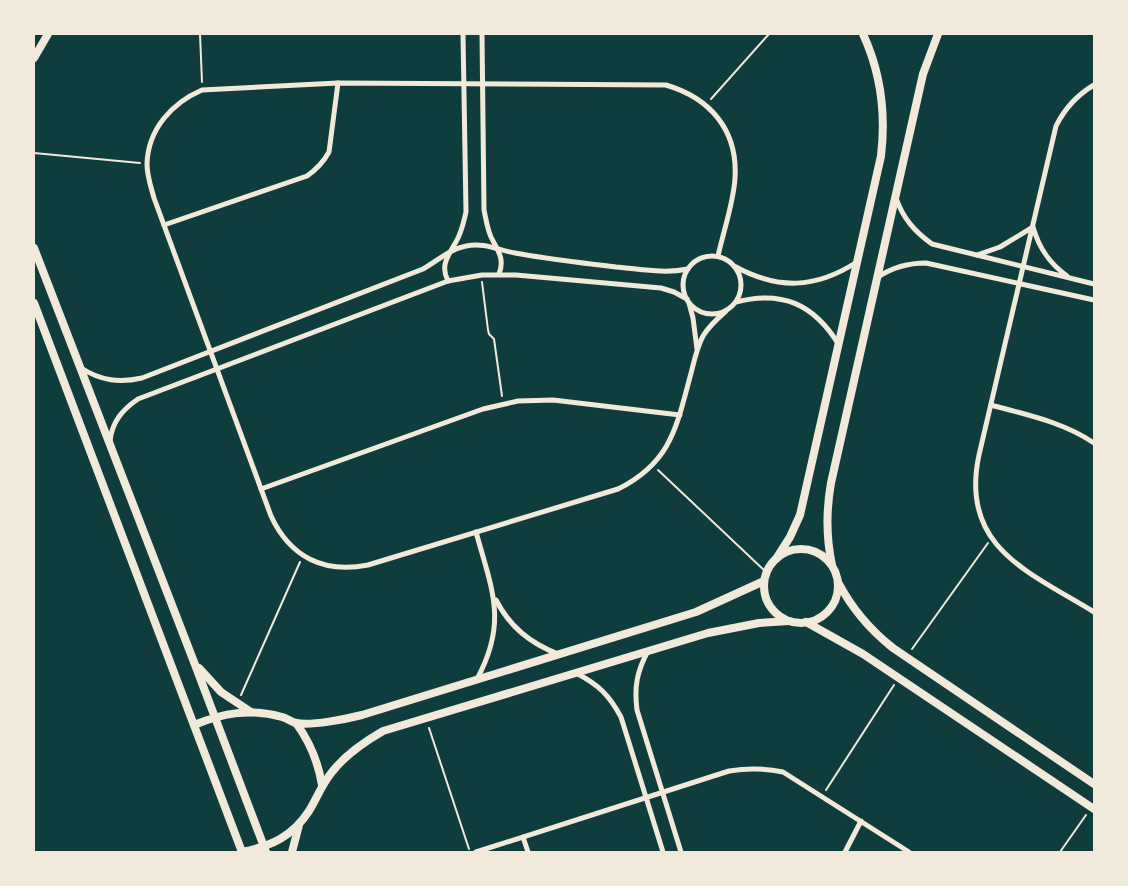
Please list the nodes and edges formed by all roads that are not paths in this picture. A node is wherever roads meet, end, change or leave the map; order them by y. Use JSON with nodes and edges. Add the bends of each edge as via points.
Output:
{"nodes":[{"id":1,"x":48,"y":34,"type":"edge"},
{"id":2,"x":463,"y":34,"type":"edge"},
{"id":3,"x":482,"y":34,"type":"edge"},
{"id":4,"x":864,"y":34,"type":"edge"},
{"id":5,"x":938,"y":34,"type":"edge"},
{"id":6,"x":34,"y":54,"type":"edge"},
{"id":7,"x":338,"y":83,"type":"junction"},
{"id":8,"x":464,"y":83,"type":"junction"},
{"id":9,"x":483,"y":83,"type":"junction"},
{"id":10,"x":1094,"y":85,"type":"edge"},
{"id":11,"x":895,"y":198,"type":"junction"},
{"id":12,"x":164,"y":225,"type":"junction"},
{"id":13,"x":1033,"y":227,"type":"junction"},
{"id":14,"x":34,"y":248,"type":"edge"},
{"id":15,"x":497,"y":248,"type":"junction"},
{"id":16,"x":450,"y":252,"type":"junction"},
{"id":17,"x":976,"y":255,"type":"junction"},
{"id":18,"x":718,"y":256,"type":"junction"},
{"id":19,"x":858,"y":262,"type":"junction"},
{"id":20,"x":734,"y":266,"type":"junction"},
{"id":21,"x":1024,"y":266,"type":"junction"},
{"id":22,"x":688,"y":269,"type":"junction"},
{"id":23,"x":499,"y":274,"type":"junction"},
{"id":24,"x":877,"y":278,"type":"junction"},
{"id":25,"x":1070,"y":278,"type":"junction"},
{"id":26,"x":448,"y":281,"type":"junction"},
{"id":27,"x":1019,"y":284,"type":"junction"},
{"id":28,"x":1094,"y":284,"type":"edge"},
{"id":29,"x":688,"y":300,"type":"junction"},
{"id":30,"x":1094,"y":300,"type":"edge"},
{"id":31,"x":736,"y":302,"type":"junction"},
{"id":32,"x":34,"y":303,"type":"edge"},
{"id":33,"x":726,"y":311,"type":"junction"},
{"id":34,"x":839,"y":345,"type":"junction"},
{"id":35,"x":210,"y":352,"type":"junction"},
{"id":36,"x":697,"y":352,"type":"junction"},
{"id":37,"x":79,"y":366,"type":"junction"},
{"id":38,"x":217,"y":369,"type":"junction"},
{"id":39,"x":991,"y":405,"type":"junction"},
{"id":40,"x":680,"y":415,"type":"junction"},
{"id":41,"x":1094,"y":443,"type":"edge"},
{"id":42,"x":109,"y":444,"type":"junction"},
{"id":43,"x":261,"y":489,"type":"junction"},
{"id":44,"x":476,"y":532,"type":"junction"},
{"id":45,"x":776,"y":558,"type":"junction"},
{"id":46,"x":832,"y":566,"type":"junction"},
{"id":47,"x":766,"y":576,"type":"junction"},
{"id":48,"x":838,"y":582,"type":"junction"},
{"id":49,"x":494,"y":597,"type":"junction"},
{"id":50,"x":1094,"y":612,"type":"edge"},
{"id":51,"x":789,"y":621,"type":"junction"},
{"id":52,"x":806,"y":622,"type":"junction"},
{"id":53,"x":648,"y":651,"type":"junction"},
{"id":54,"x":558,"y":654,"type":"junction"},
{"id":55,"x":194,"y":662,"type":"junction"},
{"id":56,"x":576,"y":673,"type":"junction"},
{"id":57,"x":477,"y":679,"type":"junction"},
{"id":58,"x":251,"y":712,"type":"junction"},
{"id":59,"x":215,"y":716,"type":"junction"},
{"id":60,"x":296,"y":723,"type":"junction"},
{"id":61,"x":194,"y":725,"type":"junction"},
{"id":62,"x":1094,"y":784,"type":"edge"},
{"id":63,"x":322,"y":785,"type":"junction"},
{"id":64,"x":662,"y":792,"type":"junction"},
{"id":65,"x":646,"y":798,"type":"junction"},
{"id":66,"x":1093,"y":808,"type":"edge"},
{"id":67,"x":861,"y":821,"type":"junction"},
{"id":68,"x":299,"y":823,"type":"junction"},
{"id":69,"x":523,"y":837,"type":"junction"},
{"id":70,"x":265,"y":850,"type":"edge"},
{"id":71,"x":242,"y":852,"type":"edge"},
{"id":72,"x":292,"y":852,"type":"edge"},
{"id":73,"x":476,"y":852,"type":"edge"},
{"id":74,"x":528,"y":852,"type":"edge"},
{"id":75,"x":663,"y":852,"type":"edge"},
{"id":76,"x":681,"y":852,"type":"edge"},
{"id":77,"x":845,"y":852,"type":"edge"},
{"id":78,"x":909,"y":852,"type":"edge"}],
"edges":[{"from":1,"to":6,"type":"street"},
{"from":2,"to":8,"type":"street"},
{"from":3,"to":9,"type":"street"},
{"from":4,"to":19,"type":"street","via":[[879,81],[884,137]]},
{"from":5,"to":11,"type":"street","via":[[923,74]]},
{"from":7,"to":8,"type":"street"},
{"from":7,"to":12,"type":"street","via":[[329,152],[316,170],[307,176]]},
{"from":7,"to":12,"type":"street","via":[[202,90],[174,106],[155,133],[147,164]]},
{"from":8,"to":9,"type":"street"},
{"from":8,"to":16,"type":"street","via":[[466,212]]},
{"from":9,"to":15,"type":"street","via":[[484,210]]},
{"from":9,"to":18,"type":"street","via":[[666,85],[694,96],[718,118],[732,145],[735,161],[735,179]]},
{"from":10,"to":13,"type":"street","via":[[1072,102],[1056,126]]},
{"from":11,"to":17,"type":"street","via":[[901,212],[919,235],[932,244]]},
{"from":11,"to":24,"type":"street"},
{"from":12,"to":35,"type":"street"},
{"from":13,"to":17,"type":"street","via":[[1006,244]]},
{"from":13,"to":21,"type":"street"},
{"from":13,"to":25,"type":"street","via":[[1050,261]]},
{"from":14,"to":37,"type":"street"},
{"from":15,"to":16,"type":"street","via":[[481,244]]},
{"from":15,"to":22,"type":"street","via":[[570,262],[665,272]]},
{"from":15,"to":23,"type":"street","via":[[502,261]]},
{"from":16,"to":26,"type":"street","via":[[444,263]]},
{"from":16,"to":35,"type":"street","via":[[423,269]]},
{"from":17,"to":21,"type":"street"},
{"from":18,"to":20,"type":"street"},
{"from":18,"to":22,"type":"street","via":[[700,259]]},
{"from":19,"to":20,"type":"street","via":[[824,279],[787,284],[768,281]]},
{"from":19,"to":34,"type":"street"},
{"from":20,"to":31,"type":"street","via":[[740,277],[741,290]]},
{"from":21,"to":25,"type":"street"},
{"from":21,"to":27,"type":"street"},
{"from":22,"to":29,"type":"street","via":[[684,281]]},
{"from":23,"to":26,"type":"street"},
{"from":23,"to":29,"type":"street","via":[[661,288]]},
{"from":24,"to":27,"type":"street","via":[[900,265],[926,263]]},
{"from":24,"to":46,"type":"street","via":[[827,503],[826,524]]},
{"from":25,"to":28,"type":"street"},
{"from":26,"to":38,"type":"street"},
{"from":27,"to":30,"type":"street"},
{"from":27,"to":39,"type":"street"},
{"from":29,"to":33,"type":"street","via":[[696,309],[706,313]]},
{"from":29,"to":36,"type":"street","via":[[694,318]]},
{"from":31,"to":33,"type":"street"},
{"from":31,"to":34,"type":"street","via":[[770,297],[804,307],[824,323]]},
{"from":32,"to":61,"type":"street"},
{"from":33,"to":36,"type":"street","via":[[708,329]]},
{"from":34,"to":45,"type":"street","via":[[800,514],[790,538]]},
{"from":35,"to":37,"type":"street","via":[[129,381],[102,378]]},
{"from":35,"to":38,"type":"street"},
{"from":36,"to":40,"type":"street"},
{"from":37,"to":42,"type":"street"},
{"from":38,"to":42,"type":"street","via":[[129,405],[115,423]]},
{"from":38,"to":43,"type":"street"},
{"from":39,"to":41,"type":"street","via":[[1054,422]]},
{"from":39,"to":50,"type":"street","via":[[976,472],[977,507],[983,523],[991,539],[1015,564]]},
{"from":40,"to":43,"type":"street","via":[[553,400],[518,401],[483,409]]},
{"from":40,"to":44,"type":"street","via":[[668,445],[633,481]]},
{"from":42,"to":55,"type":"street"},
{"from":43,"to":44,"type":"street","via":[[276,528],[293,548],[303,556],[328,566],[355,568]]},
{"from":44,"to":49,"type":"street"},
{"from":45,"to":46,"type":"street","via":[[792,550],[810,550],[826,558]]},
{"from":45,"to":47,"type":"street"},
{"from":46,"to":48,"type":"street"},
{"from":47,"to":51,"type":"street","via":[[764,589],[770,605]]},
{"from":47,"to":54,"type":"street","via":[[696,612]]},
{"from":48,"to":52,"type":"street","via":[[835,601],[830,609],[815,620]]},
{"from":48,"to":62,"type":"street","via":[[848,602],[876,635]]},
{"from":49,"to":54,"type":"street","via":[[503,613],[527,638]]},
{"from":49,"to":57,"type":"street","via":[[495,631]]},
{"from":51,"to":52,"type":"street"},
{"from":51,"to":53,"type":"street","via":[[733,627]]},
{"from":52,"to":66,"type":"street","via":[[899,678]]},
{"from":53,"to":56,"type":"street"},
{"from":53,"to":64,"type":"street","via":[[636,679],[635,694]]},
{"from":54,"to":57,"type":"street"},
{"from":55,"to":58,"type":"street","via":[[221,692]]},
{"from":55,"to":59,"type":"street"},
{"from":56,"to":63,"type":"street","via":[[383,731],[343,760]]},
{"from":56,"to":65,"type":"street","via":[[597,685],[621,717]]},
{"from":57,"to":60,"type":"street","via":[[362,715]]},
{"from":58,"to":59,"type":"street"},
{"from":58,"to":60,"type":"street","via":[[284,717]]},
{"from":59,"to":61,"type":"street"},
{"from":59,"to":70,"type":"street"},
{"from":60,"to":63,"type":"street","via":[[314,752]]},
{"from":61,"to":71,"type":"street"},
{"from":63,"to":68,"type":"street"},
{"from":64,"to":65,"type":"street"},
{"from":64,"to":67,"type":"street","via":[[729,771],[765,768],[783,772]]},
{"from":64,"to":76,"type":"street"},
{"from":65,"to":69,"type":"street"},
{"from":65,"to":75,"type":"street"},
{"from":67,"to":77,"type":"street"},
{"from":67,"to":78,"type":"street"},
{"from":68,"to":70,"type":"street"},
{"from":68,"to":72,"type":"street"},
{"from":69,"to":73,"type":"street"},
{"from":69,"to":74,"type":"street"},
{"from":70,"to":71,"type":"street"}]}
